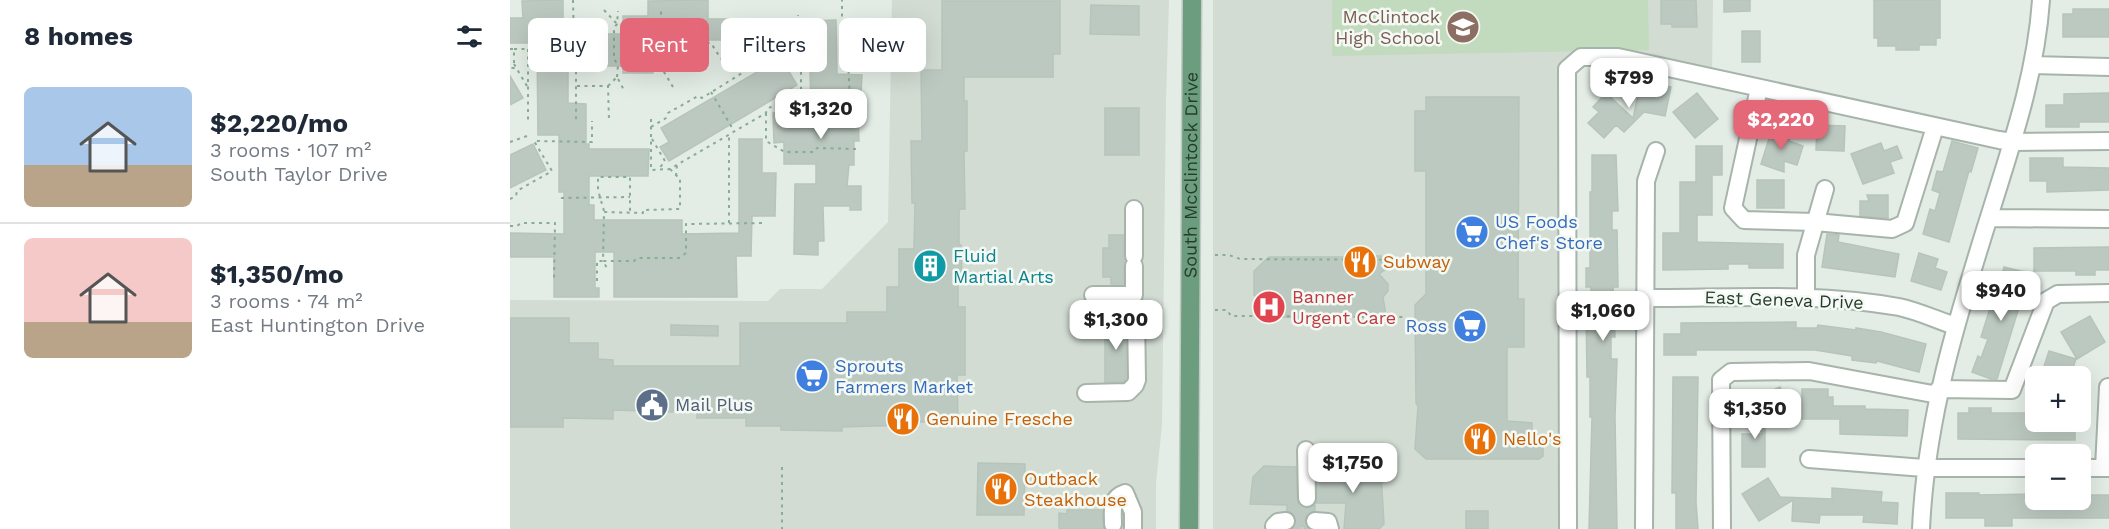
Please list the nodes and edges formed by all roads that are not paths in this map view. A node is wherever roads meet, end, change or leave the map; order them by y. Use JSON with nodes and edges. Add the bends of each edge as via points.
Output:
{"nodes":[{"id":1,"x":1192,"y":0,"type":"edge"},
{"id":2,"x":2041,"y":0,"type":"edge"},
{"id":3,"x":2032,"y":65,"type":"junction"},
{"id":4,"x":2109,"y":67,"type":"edge"},
{"id":5,"x":1759,"y":88,"type":"junction"},
{"id":6,"x":1935,"y":127,"type":"junction"},
{"id":7,"x":2109,"y":141,"type":"edge"},
{"id":8,"x":2013,"y":142,"type":"junction"},
{"id":9,"x":1656,"y":151,"type":"dead end"},
{"id":10,"x":1825,"y":189,"type":"dead end"},
{"id":11,"x":1134,"y":209,"type":"dead end"},
{"id":12,"x":1989,"y":218,"type":"junction"},
{"id":13,"x":2109,"y":219,"type":"edge"},
{"id":14,"x":1815,"y":222,"type":"junction"},
{"id":15,"x":2109,"y":294,"type":"edge"},
{"id":16,"x":1646,"y":297,"type":"junction"},
{"id":17,"x":1806,"y":297,"type":"junction"},
{"id":18,"x":1956,"y":326,"type":"junction"},
{"id":19,"x":2108,"y":387,"type":"dead end"},
{"id":20,"x":1938,"y":392,"type":"junction"},
{"id":21,"x":1086,"y":398,"type":"dead end"},
{"id":22,"x":1306,"y":450,"type":"dead end"},
{"id":23,"x":1809,"y":459,"type":"dead end"},
{"id":24,"x":1924,"y":468,"type":"junction"},
{"id":25,"x":2025,"y":468,"type":"edge"},
{"id":26,"x":2106,"y":468,"type":"edge"},
{"id":27,"x":1125,"y":494,"type":"dead end"},
{"id":28,"x":1307,"y":498,"type":"dead end"},
{"id":29,"x":1315,"y":521,"type":"tunnel mouth"},
{"id":30,"x":1123,"y":525,"type":"edge"},
{"id":31,"x":1189,"y":529,"type":"edge"},
{"id":32,"x":1330,"y":529,"type":"edge"},
{"id":33,"x":1568,"y":529,"type":"edge"},
{"id":34,"x":1644,"y":529,"type":"edge"},
{"id":35,"x":1722,"y":529,"type":"edge"},
{"id":36,"x":1921,"y":529,"type":"edge"}],
"edges":[{"from":1,"to":31,"type":"main road","name":"South McClintock Drive"},
{"from":2,"to":3,"type":"street"},
{"from":3,"to":4,"type":"street"},
{"from":3,"to":8,"type":"street"},
{"from":5,"to":6,"type":"street"},
{"from":5,"to":14,"type":"street","via":[[1733,208],[1744,220]]},
{"from":5,"to":33,"type":"street","via":[[1618,57],[1581,57],[1567,69]]},
{"from":6,"to":8,"type":"street"},
{"from":6,"to":14,"type":"street","via":[[1905,224],[1892,229]]},
{"from":7,"to":8,"type":"street"},
{"from":8,"to":12,"type":"street"},
{"from":9,"to":16,"type":"street","via":[[1646,181]]},
{"from":10,"to":14,"type":"street"},
{"from":11,"to":21,"type":"street","via":[[1134,295],[1093,301],[1136,314],[1137,380],[1128,392]]},
{"from":12,"to":13,"type":"street"},
{"from":12,"to":18,"type":"street"},
{"from":14,"to":17,"type":"street","via":[[1806,255]]},
{"from":15,"to":20,"type":"street","via":[[2058,294],[2046,301],[2013,390]]},
{"from":16,"to":17,"type":"street","name":"East Geneva Drive"},
{"from":16,"to":34,"type":"street"},
{"from":17,"to":18,"type":"street","name":"East Geneva Drive","via":[[1901,308]]},
{"from":18,"to":20,"type":"street"},
{"from":19,"to":26,"type":"street"},
{"from":20,"to":24,"type":"street"},
{"from":20,"to":35,"type":"street","via":[[1809,371],[1731,372],[1721,380]]},
{"from":22,"to":28,"type":"street"},
{"from":23,"to":24,"type":"street"},
{"from":24,"to":25,"type":"street"},
{"from":24,"to":36,"type":"street"},
{"from":27,"to":30,"type":"street","via":[[1133,512]]},
{"from":29,"to":32,"type":"street","via":[[1328,522]]}]}
